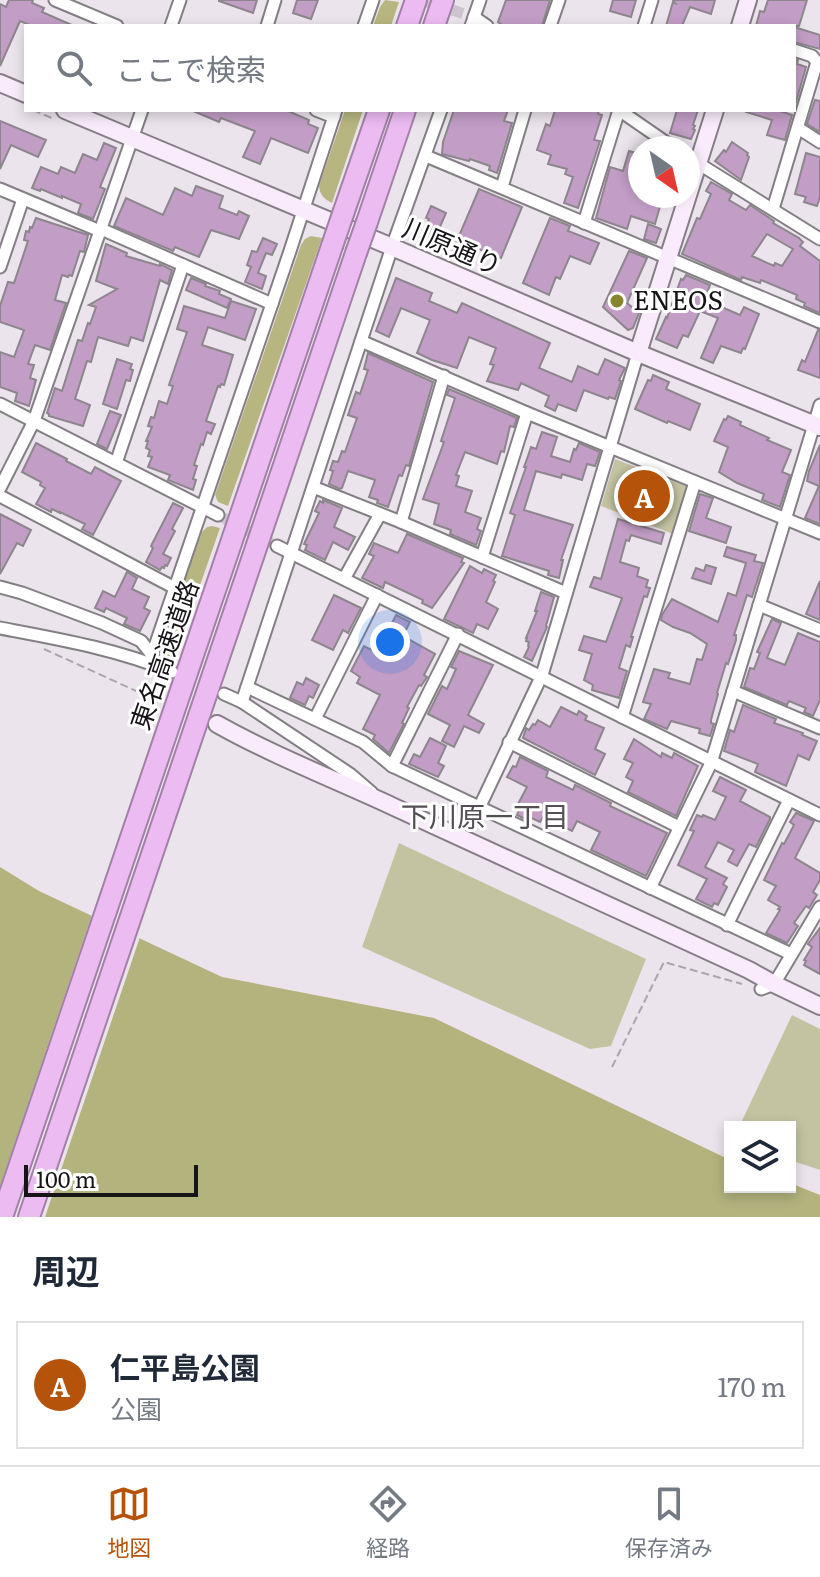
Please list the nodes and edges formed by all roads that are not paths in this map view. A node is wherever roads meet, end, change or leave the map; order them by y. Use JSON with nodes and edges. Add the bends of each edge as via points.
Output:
{"nodes":[{"id":1,"x":55,"y":0,"type":"edge"},
{"id":2,"x":180,"y":0,"type":"edge"},
{"id":3,"x":275,"y":0,"type":"edge"},
{"id":4,"x":373,"y":0,"type":"edge"},
{"id":5,"x":416,"y":0,"type":"edge"},
{"id":6,"x":443,"y":0,"type":"edge"},
{"id":7,"x":480,"y":0,"type":"edge"},
{"id":8,"x":559,"y":0,"type":"edge"},
{"id":9,"x":652,"y":0,"type":"edge"},
{"id":10,"x":748,"y":0,"type":"edge"},
{"id":11,"x":472,"y":22,"type":"edge"},
{"id":12,"x":112,"y":24,"type":"edge"},
{"id":13,"x":172,"y":24,"type":"edge"},
{"id":14,"x":268,"y":24,"type":"edge"},
{"id":15,"x":365,"y":24,"type":"edge"},
{"id":16,"x":408,"y":24,"type":"edge"},
{"id":17,"x":435,"y":24,"type":"edge"},
{"id":18,"x":551,"y":24,"type":"edge"},
{"id":19,"x":645,"y":24,"type":"edge"},
{"id":20,"x":741,"y":24,"type":"edge"},
{"id":21,"x":796,"y":51,"type":"edge"},
{"id":22,"x":0,"y":83,"type":"edge"},
{"id":23,"x":24,"y":93,"type":"edge"},
{"id":24,"x":70,"y":112,"type":"edge"},
{"id":25,"x":141,"y":112,"type":"edge"},
{"id":26,"x":378,"y":112,"type":"edge"},
{"id":27,"x":404,"y":112,"type":"edge"},
{"id":28,"x":440,"y":112,"type":"edge"},
{"id":29,"x":524,"y":112,"type":"edge"},
{"id":30,"x":618,"y":112,"type":"edge"},
{"id":31,"x":622,"y":112,"type":"edge"},
{"id":32,"x":714,"y":112,"type":"edge"},
{"id":33,"x":335,"y":114,"type":"edge"},
{"id":34,"x":798,"y":128,"type":"junction"},
{"id":35,"x":657,"y":136,"type":"edge"},
{"id":36,"x":133,"y":138,"type":"junction"},
{"id":37,"x":820,"y":142,"type":"edge"},
{"id":38,"x":700,"y":145,"type":"edge"},
{"id":39,"x":426,"y":156,"type":"junction"},
{"id":40,"x":700,"y":165,"type":"edge"},
{"id":41,"x":502,"y":187,"type":"junction"},
{"id":42,"x":0,"y":189,"type":"edge"},
{"id":43,"x":23,"y":199,"type":"junction"},
{"id":44,"x":681,"y":208,"type":"edge"},
{"id":45,"x":773,"y":209,"type":"junction"},
{"id":46,"x":303,"y":210,"type":"junction"},
{"id":47,"x":584,"y":223,"type":"junction"},
{"id":48,"x":100,"y":230,"type":"junction"},
{"id":49,"x":820,"y":239,"type":"edge"},
{"id":50,"x":392,"y":247,"type":"junction"},
{"id":51,"x":669,"y":258,"type":"junction"},
{"id":52,"x":183,"y":265,"type":"junction"},
{"id":53,"x":0,"y":267,"type":"edge"},
{"id":54,"x":272,"y":304,"type":"junction"},
{"id":55,"x":820,"y":322,"type":"edge"},
{"id":56,"x":361,"y":341,"type":"junction"},
{"id":57,"x":638,"y":353,"type":"junction"},
{"id":58,"x":444,"y":376,"type":"junction"},
{"id":59,"x":0,"y":404,"type":"edge"},
{"id":60,"x":820,"y":405,"type":"edge"},
{"id":61,"x":527,"y":413,"type":"junction"},
{"id":62,"x":34,"y":421,"type":"junction"},
{"id":63,"x":817,"y":426,"type":"edge"},
{"id":64,"x":610,"y":447,"type":"junction"},
{"id":65,"x":116,"y":463,"type":"junction"},
{"id":66,"x":695,"y":482,"type":"junction"},
{"id":67,"x":313,"y":487,"type":"junction"},
{"id":68,"x":0,"y":488,"type":"edge"},
{"id":69,"x":0,"y":496,"type":"edge"},
{"id":70,"x":202,"y":507,"type":"junction"},
{"id":71,"x":380,"y":514,"type":"junction"},
{"id":72,"x":218,"y":515,"type":"tunnel mouth"},
{"id":73,"x":786,"y":519,"type":"junction"},
{"id":74,"x":401,"y":522,"type":"junction"},
{"id":75,"x":820,"y":533,"type":"edge"},
{"id":76,"x":277,"y":546,"type":"tunnel mouth"},
{"id":77,"x":291,"y":553,"type":"junction"},
{"id":78,"x":482,"y":557,"type":"junction"},
{"id":79,"x":344,"y":579,"type":"junction"},
{"id":80,"x":0,"y":587,"type":"edge"},
{"id":81,"x":175,"y":588,"type":"junction"},
{"id":82,"x":566,"y":593,"type":"junction"},
{"id":83,"x":377,"y":595,"type":"junction"},
{"id":84,"x":759,"y":605,"type":"junction"},
{"id":85,"x":0,"y":628,"type":"edge"},
{"id":86,"x":820,"y":630,"type":"edge"},
{"id":87,"x":458,"y":634,"type":"junction"},
{"id":88,"x":152,"y":660,"type":"junction"},
{"id":89,"x":172,"y":672,"type":"dead end"},
{"id":90,"x":542,"y":675,"type":"junction"},
{"id":91,"x":247,"y":687,"type":"junction"},
{"id":92,"x":733,"y":691,"type":"junction"},
{"id":93,"x":224,"y":694,"type":"dead end"},
{"id":94,"x":242,"y":702,"type":"junction"},
{"id":95,"x":622,"y":717,"type":"junction"},
{"id":96,"x":315,"y":719,"type":"junction"},
{"id":97,"x":217,"y":724,"type":"dead end"},
{"id":98,"x":820,"y":728,"type":"edge"},
{"id":99,"x":509,"y":742,"type":"junction"},
{"id":100,"x":711,"y":763,"type":"junction"},
{"id":101,"x":392,"y":766,"type":"junction"},
{"id":102,"x":789,"y":800,"type":"junction"},
{"id":103,"x":381,"y":801,"type":"junction"},
{"id":104,"x":480,"y":806,"type":"junction"},
{"id":105,"x":820,"y":815,"type":"edge"},
{"id":106,"x":679,"y":827,"type":"junction"},
{"id":107,"x":650,"y":888,"type":"junction"},
{"id":108,"x":820,"y":907,"type":"edge"},
{"id":109,"x":727,"y":925,"type":"junction"},
{"id":110,"x":791,"y":954,"type":"junction"},
{"id":111,"x":768,"y":986,"type":"junction"},
{"id":112,"x":820,"y":1006,"type":"edge"},
{"id":113,"x":2,"y":1217,"type":"edge"},
{"id":114,"x":29,"y":1217,"type":"edge"}],
"edges":[{"from":1,"to":12,"type":"street"},
{"from":2,"to":13,"type":"street"},
{"from":3,"to":14,"type":"street"},
{"from":4,"to":15,"type":"street"},
{"from":5,"to":16,"type":"highway"},
{"from":6,"to":17,"type":"highway"},
{"from":7,"to":11,"type":"street"},
{"from":8,"to":18,"type":"street"},
{"from":9,"to":19,"type":"street"},
{"from":10,"to":20,"type":"street"},
{"from":21,"to":34,"type":"street","via":[[817,62]]},
{"from":22,"to":23,"type":"street"},
{"from":24,"to":36,"type":"street","name":"川原通り"},
{"from":25,"to":36,"type":"street"},
{"from":26,"to":113,"type":"highway","name":"東名高速道路","bridge":true},
{"from":27,"to":114,"type":"highway","name":"東名高速道路","bridge":true},
{"from":28,"to":39,"type":"street"},
{"from":29,"to":41,"type":"street"},
{"from":30,"to":47,"type":"street"},
{"from":31,"to":35,"type":"street"},
{"from":32,"to":38,"type":"street"},
{"from":33,"to":46,"type":"street"},
{"from":34,"to":37,"type":"street"},
{"from":34,"to":45,"type":"street"},
{"from":36,"to":46,"type":"street","name":"川原通り"},
{"from":36,"to":48,"type":"street"},
{"from":39,"to":41,"type":"street"},
{"from":39,"to":50,"type":"street"},
{"from":40,"to":45,"type":"street"},
{"from":41,"to":47,"type":"street"},
{"from":42,"to":43,"type":"street"},
{"from":43,"to":48,"type":"street"},
{"from":43,"to":53,"type":"street"},
{"from":44,"to":51,"type":"street"},
{"from":45,"to":49,"type":"street"},
{"from":46,"to":50,"type":"street","name":"川原通り"},
{"from":46,"to":54,"type":"street"},
{"from":47,"to":51,"type":"street"},
{"from":48,"to":52,"type":"street"},
{"from":48,"to":62,"type":"street"},
{"from":50,"to":56,"type":"street"},
{"from":50,"to":57,"type":"street","name":"川原通り"},
{"from":51,"to":55,"type":"street"},
{"from":51,"to":57,"type":"street"},
{"from":52,"to":54,"type":"street"},
{"from":52,"to":65,"type":"street"},
{"from":54,"to":70,"type":"street"},
{"from":56,"to":58,"type":"street"},
{"from":56,"to":67,"type":"street"},
{"from":57,"to":63,"type":"street","name":"川原通り"},
{"from":57,"to":64,"type":"street"},
{"from":58,"to":61,"type":"street"},
{"from":58,"to":74,"type":"street"},
{"from":59,"to":62,"type":"street"},
{"from":60,"to":63,"type":"street"},
{"from":61,"to":64,"type":"street"},
{"from":61,"to":78,"type":"street"},
{"from":62,"to":65,"type":"street"},
{"from":62,"to":68,"type":"street"},
{"from":63,"to":73,"type":"street"},
{"from":64,"to":66,"type":"street"},
{"from":64,"to":82,"type":"street"},
{"from":65,"to":70,"type":"street"},
{"from":66,"to":73,"type":"street"},
{"from":66,"to":95,"type":"street"},
{"from":67,"to":71,"type":"street"},
{"from":67,"to":77,"type":"street"},
{"from":69,"to":81,"type":"street"},
{"from":70,"to":72,"type":"street"},
{"from":70,"to":81,"type":"street"},
{"from":71,"to":74,"type":"street"},
{"from":71,"to":79,"type":"street"},
{"from":73,"to":75,"type":"street"},
{"from":73,"to":84,"type":"street"},
{"from":74,"to":78,"type":"street"},
{"from":76,"to":77,"type":"street"},
{"from":77,"to":79,"type":"street"},
{"from":77,"to":91,"type":"street"},
{"from":78,"to":82,"type":"street"},
{"from":79,"to":83,"type":"street"},
{"from":80,"to":88,"type":"street","via":[[141,641]]},
{"from":81,"to":88,"type":"street"},
{"from":82,"to":90,"type":"street"},
{"from":83,"to":87,"type":"street"},
{"from":83,"to":96,"type":"street"},
{"from":84,"to":86,"type":"street"},
{"from":84,"to":92,"type":"street"},
{"from":85,"to":88,"type":"street"},
{"from":87,"to":90,"type":"street"},
{"from":87,"to":101,"type":"street"},
{"from":88,"to":89,"type":"street"},
{"from":90,"to":95,"type":"street"},
{"from":90,"to":99,"type":"street"},
{"from":91,"to":94,"type":"street"},
{"from":91,"to":96,"type":"street"},
{"from":92,"to":98,"type":"street"},
{"from":92,"to":100,"type":"street"},
{"from":93,"to":94,"type":"street"},
{"from":94,"to":103,"type":"street","via":[[350,774]]},
{"from":95,"to":100,"type":"street"},
{"from":96,"to":101,"type":"street","via":[[363,742]]},
{"from":97,"to":103,"type":"street"},
{"from":99,"to":104,"type":"street"},
{"from":99,"to":106,"type":"street"},
{"from":100,"to":102,"type":"street"},
{"from":100,"to":106,"type":"street"},
{"from":101,"to":104,"type":"street"},
{"from":102,"to":105,"type":"street"},
{"from":102,"to":109,"type":"street"},
{"from":103,"to":111,"type":"street","via":[[749,970]]},
{"from":104,"to":107,"type":"street"},
{"from":106,"to":107,"type":"street"},
{"from":107,"to":109,"type":"street"},
{"from":108,"to":110,"type":"street"},
{"from":109,"to":110,"type":"street"},
{"from":110,"to":111,"type":"street"},
{"from":111,"to":112,"type":"street"}]}
